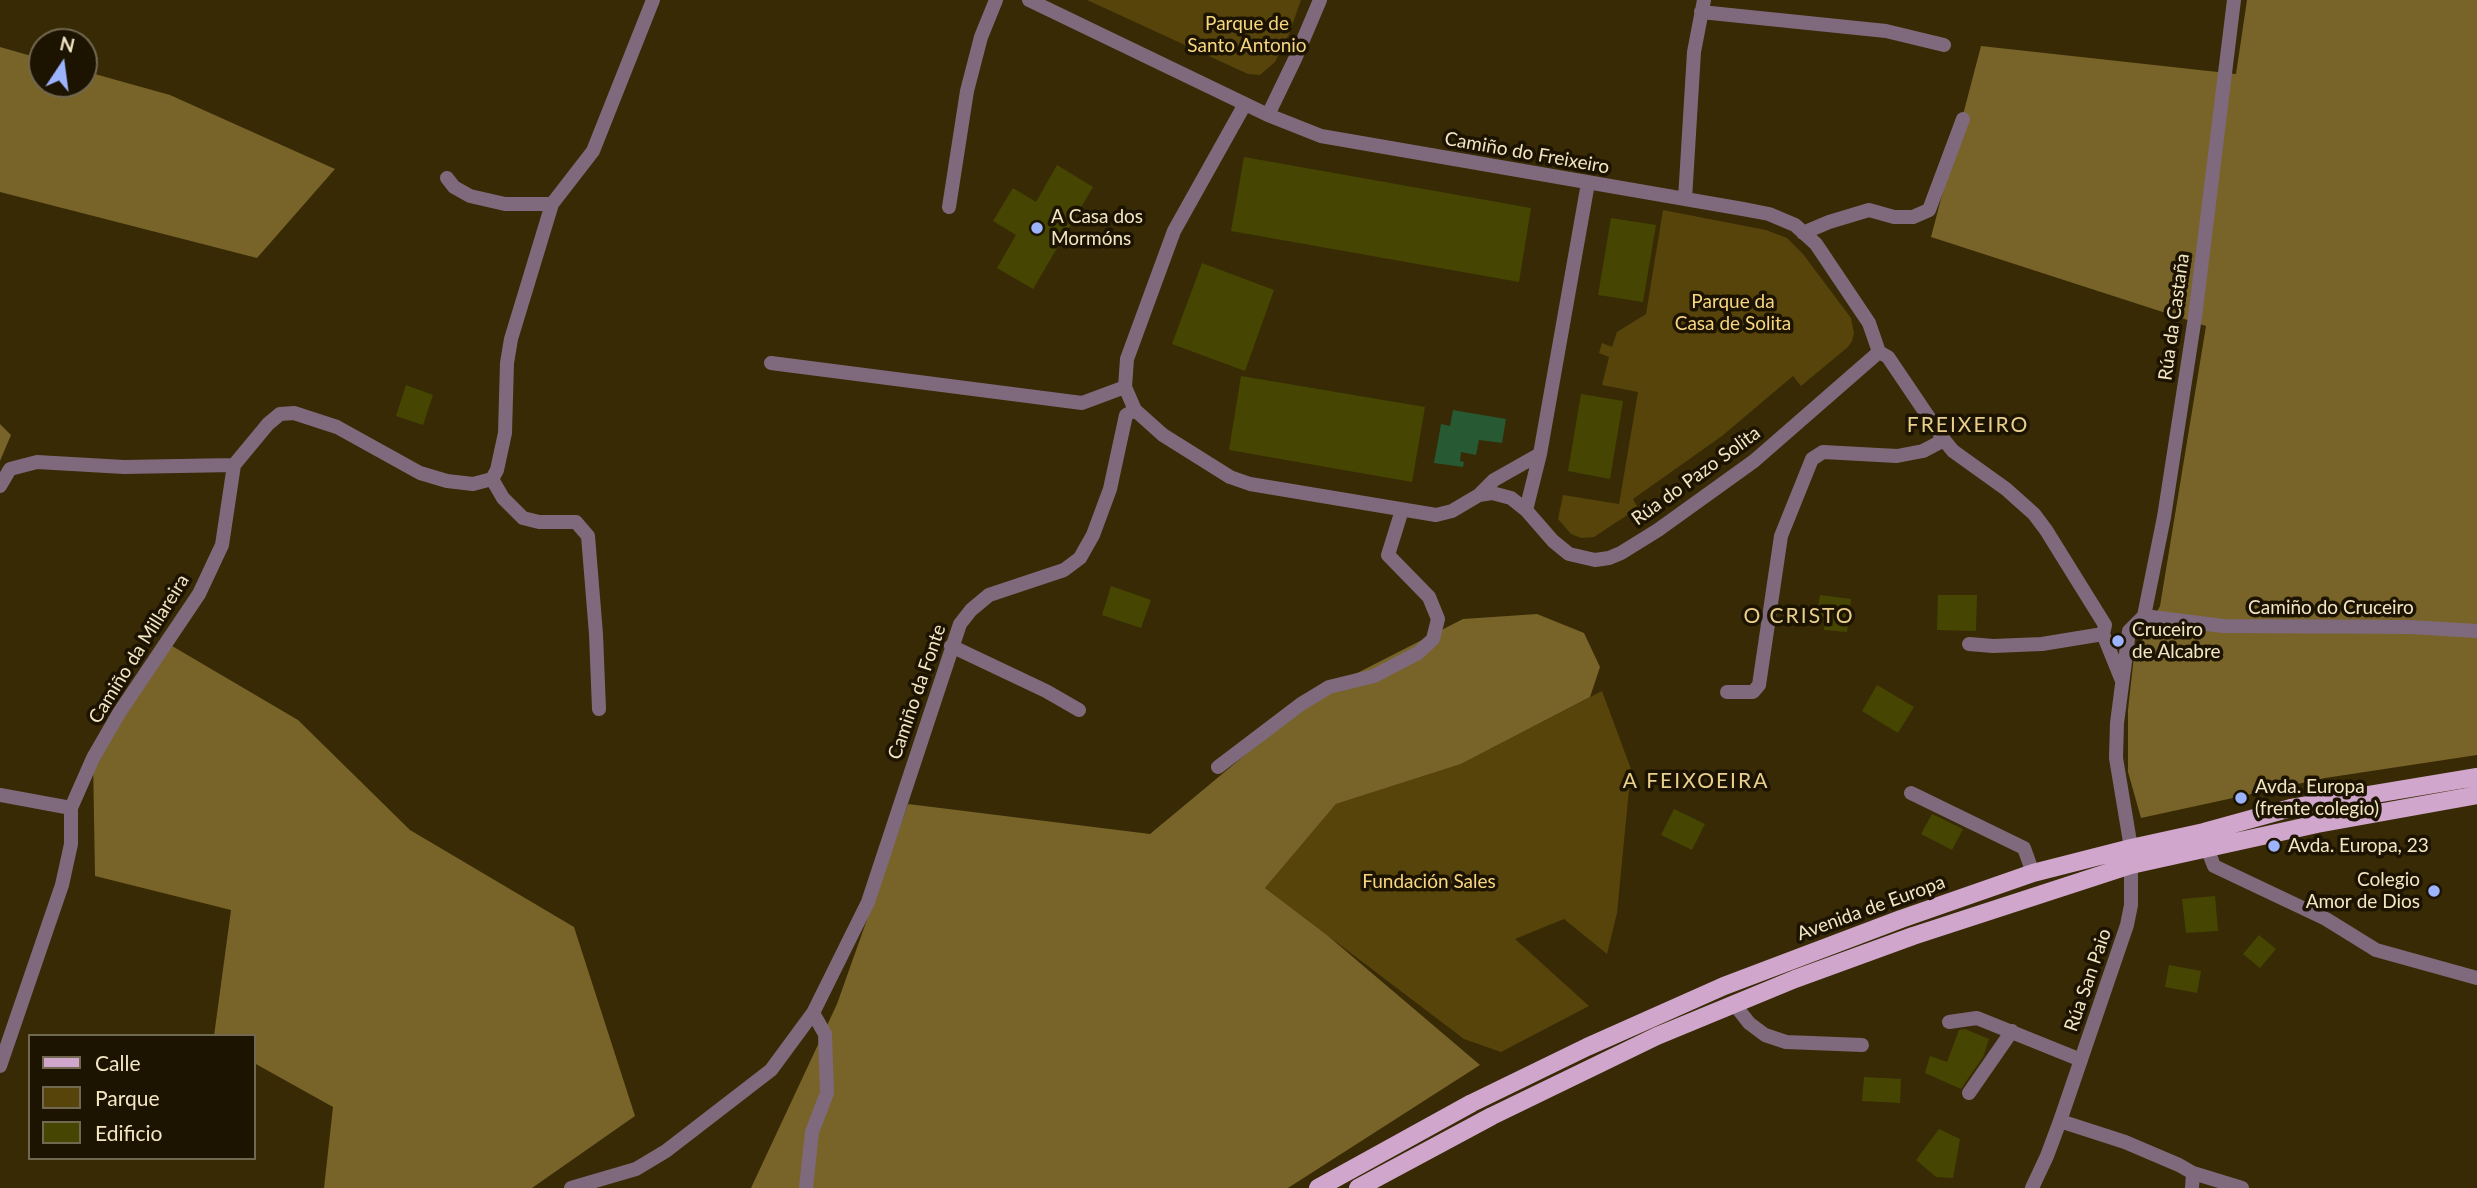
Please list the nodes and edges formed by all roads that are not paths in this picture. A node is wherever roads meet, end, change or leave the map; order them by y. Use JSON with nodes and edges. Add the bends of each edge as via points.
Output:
{"nodes":[{"id":1,"x":653,"y":0,"type":"edge"},
{"id":2,"x":996,"y":0,"type":"edge"},
{"id":3,"x":1029,"y":0,"type":"edge"},
{"id":4,"x":1320,"y":0,"type":"edge"},
{"id":5,"x":2234,"y":0,"type":"edge"},
{"id":6,"x":1702,"y":6,"type":"edge"},
{"id":7,"x":1944,"y":46,"type":"dead end"},
{"id":8,"x":1245,"y":104,"type":"junction"},
{"id":9,"x":1268,"y":115,"type":"junction"},
{"id":10,"x":1963,"y":119,"type":"dead end"},
{"id":11,"x":447,"y":178,"type":"dead end"},
{"id":12,"x":1588,"y":183,"type":"junction"},
{"id":13,"x":1685,"y":199,"type":"junction"},
{"id":14,"x":552,"y":204,"type":"junction"},
{"id":15,"x":949,"y":207,"type":"dead end"},
{"id":16,"x":1803,"y":233,"type":"junction"},
{"id":17,"x":1879,"y":352,"type":"junction"},
{"id":18,"x":771,"y":363,"type":"dead end"},
{"id":19,"x":1125,"y":387,"type":"junction"},
{"id":20,"x":1135,"y":410,"type":"junction"},
{"id":21,"x":1944,"y":440,"type":"junction"},
{"id":22,"x":1540,"y":454,"type":"junction"},
{"id":23,"x":234,"y":465,"type":"junction"},
{"id":24,"x":492,"y":479,"type":"junction"},
{"id":25,"x":0,"y":486,"type":"edge"},
{"id":26,"x":1479,"y":495,"type":"junction"},
{"id":27,"x":1402,"y":510,"type":"junction"},
{"id":28,"x":1526,"y":510,"type":"junction"},
{"id":29,"x":2144,"y":616,"type":"junction"},
{"id":30,"x":2104,"y":630,"type":"junction"},
{"id":31,"x":2129,"y":631,"type":"junction"},
{"id":32,"x":2477,"y":631,"type":"edge"},
{"id":33,"x":1969,"y":644,"type":"dead end"},
{"id":34,"x":951,"y":646,"type":"junction"},
{"id":35,"x":2122,"y":681,"type":"junction"},
{"id":36,"x":1727,"y":692,"type":"dead end"},
{"id":37,"x":599,"y":709,"type":"dead end"},
{"id":38,"x":1079,"y":710,"type":"dead end"},
{"id":39,"x":1219,"y":767,"type":"dead end"},
{"id":40,"x":2477,"y":777,"type":"edge"},
{"id":41,"x":1911,"y":793,"type":"dead end"},
{"id":42,"x":0,"y":795,"type":"edge"},
{"id":43,"x":2477,"y":795,"type":"edge"},
{"id":44,"x":71,"y":808,"type":"junction"},
{"id":45,"x":2207,"y":848,"type":"junction"},
{"id":46,"x":2131,"y":857,"type":"junction"},
{"id":47,"x":2033,"y":873,"type":"junction"},
{"id":48,"x":2477,"y":978,"type":"edge"},
{"id":49,"x":1735,"y":1005,"type":"junction"},
{"id":50,"x":813,"y":1013,"type":"junction"},
{"id":51,"x":1949,"y":1022,"type":"dead end"},
{"id":52,"x":2012,"y":1031,"type":"junction"},
{"id":53,"x":1862,"y":1045,"type":"dead end"},
{"id":54,"x":2081,"y":1060,"type":"junction"},
{"id":55,"x":0,"y":1066,"type":"edge"},
{"id":56,"x":1969,"y":1093,"type":"dead end"},
{"id":57,"x":2060,"y":1121,"type":"junction"},
{"id":58,"x":2192,"y":1181,"type":"edge"},
{"id":59,"x":571,"y":1188,"type":"edge"},
{"id":60,"x":806,"y":1188,"type":"edge"},
{"id":61,"x":1318,"y":1188,"type":"edge"},
{"id":62,"x":1358,"y":1188,"type":"edge"},
{"id":63,"x":2032,"y":1188,"type":"edge"},
{"id":64,"x":2242,"y":1188,"type":"edge"}],
"edges":[{"from":1,"to":14,"type":"street","via":[[593,151]]},
{"from":2,"to":15,"type":"street","via":[[967,91]]},
{"from":3,"to":8,"type":"street","name":"Camiño do Freixeiro"},
{"from":4,"to":9,"type":"street"},
{"from":5,"to":29,"type":"street","name":"Rúa da Castaña","via":[[2195,317]]},
{"from":6,"to":7,"type":"street","via":[[1886,31]]},
{"from":6,"to":13,"type":"street","via":[[1694,52]]},
{"from":8,"to":9,"type":"street","name":"Camiño do Freixeiro"},
{"from":8,"to":19,"type":"street","via":[[1174,231],[1127,359]]},
{"from":9,"to":12,"type":"street","name":"Camiño do Freixeiro","via":[[1321,136]]},
{"from":10,"to":16,"type":"street","via":[[1929,209],[1913,217],[1869,210]]},
{"from":11,"to":14,"type":"street","via":[[470,196],[505,204]]},
{"from":12,"to":13,"type":"street","name":"Camiño do Freixeiro"},
{"from":12,"to":22,"type":"street"},
{"from":13,"to":16,"type":"street","name":"Camiño do Freixeiro","via":[[1769,214]]},
{"from":14,"to":24,"type":"street","via":[[511,339],[505,433]]},
{"from":16,"to":17,"type":"street","name":"Camiño do Freixeiro","via":[[1816,244],[1869,323]]},
{"from":17,"to":21,"type":"street","name":"Camiño do Freixeiro","via":[[1888,357]]},
{"from":17,"to":28,"type":"street","name":"Rúa do Pazo Solita","via":[[1754,461],[1621,553],[1595,560],[1569,554]]},
{"from":18,"to":19,"type":"street","via":[[1082,402]]},
{"from":19,"to":20,"type":"street"},
{"from":20,"to":27,"type":"street","via":[[1163,435],[1250,485]]},
{"from":20,"to":34,"type":"street","name":"Camiño da Fonte","via":[[1126,415],[1110,489],[1080,558],[1064,570],[989,595],[960,624]]},
{"from":21,"to":30,"type":"street","name":"Camiño do Freixeiro","via":[[2034,514]]},
{"from":21,"to":36,"type":"street","via":[[1923,451],[1897,456],[1824,452],[1812,459],[1781,537],[1759,685],[1753,692]]},
{"from":22,"to":26,"type":"street","via":[[1494,480]]},
{"from":22,"to":28,"type":"street"},
{"from":23,"to":24,"type":"street","via":[[268,424],[280,414],[294,413],[337,427],[420,473],[473,484]]},
{"from":23,"to":25,"type":"street","via":[[124,467],[37,462],[10,469]]},
{"from":23,"to":44,"type":"street","name":"Camiño da Millareira","via":[[222,544],[199,594],[119,713]]},
{"from":24,"to":37,"type":"street","via":[[523,518],[576,522],[588,536]]},
{"from":26,"to":27,"type":"street","via":[[1436,515]]},
{"from":26,"to":28,"type":"street","name":"Rúa do Pazo Solita","via":[[1511,498]]},
{"from":27,"to":39,"type":"street","via":[[1388,555],[1429,597],[1438,620],[1433,639],[1418,653],[1374,676],[1329,687]]},
{"from":29,"to":31,"type":"street"},
{"from":29,"to":32,"type":"street","name":"Camiño do Cruceiro","via":[[2223,626]]},
{"from":30,"to":31,"type":"street","via":[[2118,626]]},
{"from":30,"to":33,"type":"street","via":[[2042,644]]},
{"from":30,"to":35,"type":"street","name":"Camiño do Freixeiro"},
{"from":31,"to":35,"type":"street"},
{"from":34,"to":38,"type":"street"},
{"from":34,"to":50,"type":"street","name":"Camiño da Fonte","via":[[868,902]]},
{"from":35,"to":46,"type":"street","via":[[2116,758]]},
{"from":40,"to":46,"type":"main road","name":"Avenida de Europa","via":[[2291,808]]},
{"from":41,"to":47,"type":"street","via":[[2024,848]]},
{"from":42,"to":44,"type":"street"},
{"from":43,"to":45,"type":"main road","name":"Avenida de Europa"},
{"from":44,"to":55,"type":"street","name":"Camiño da Millareira","via":[[71,844],[62,885]]},
{"from":45,"to":46,"type":"main road","name":"Avenida de Europa"},
{"from":45,"to":48,"type":"street","via":[[2214,866],[2326,919],[2376,950]]},
{"from":46,"to":47,"type":"main road","name":"Avenida de Europa"},
{"from":46,"to":49,"type":"main road","name":"Avenida de Europa"},
{"from":46,"to":54,"type":"street","name":"Rúa San Paio","via":[[2127,925]]},
{"from":47,"to":61,"type":"main road","name":"Avenida de Europa","via":[[1683,1004],[1472,1103]]},
{"from":49,"to":53,"type":"street","via":[[1765,1035],[1786,1042]]},
{"from":49,"to":62,"type":"main road","name":"Avenida de Europa","via":[[1597,1065]]},
{"from":50,"to":59,"type":"street","name":"Camiño da Fonte","via":[[771,1070],[666,1152],[636,1169]]},
{"from":50,"to":60,"type":"street","via":[[825,1034],[827,1093],[812,1132]]},
{"from":51,"to":52,"type":"street","via":[[1977,1018]]},
{"from":52,"to":54,"type":"street"},
{"from":52,"to":56,"type":"street"},
{"from":54,"to":57,"type":"street","name":"Rúa San Paio"},
{"from":57,"to":58,"type":"street","via":[[2125,1142]]},
{"from":57,"to":63,"type":"street","name":"Rúa San Paio"},
{"from":58,"to":64,"type":"street"}]}
